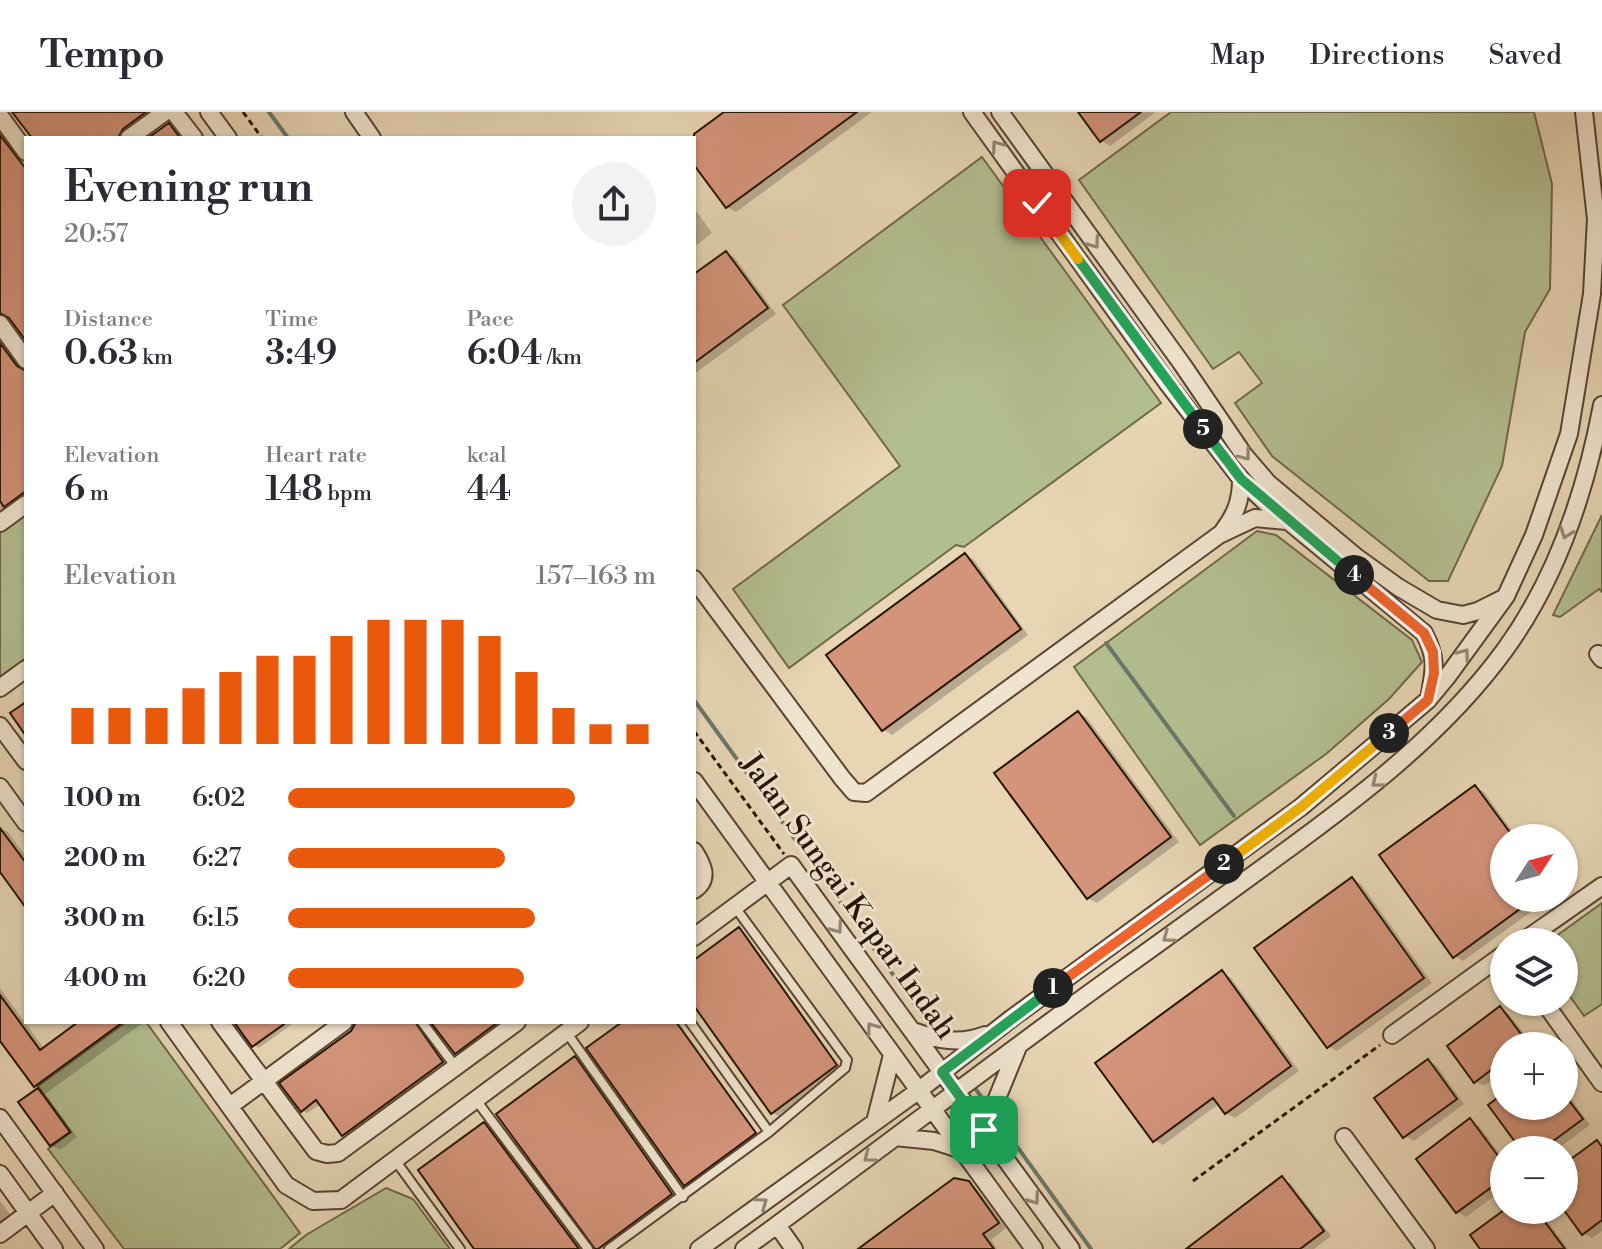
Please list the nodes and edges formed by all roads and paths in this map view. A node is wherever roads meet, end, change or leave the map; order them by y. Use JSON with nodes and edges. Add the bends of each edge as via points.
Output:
{"nodes":[{"id":1,"x":165,"y":112,"type":"edge"},
{"id":2,"x":174,"y":112,"type":"edge"},
{"id":3,"x":209,"y":112,"type":"edge"},
{"id":4,"x":243,"y":112,"type":"edge"},
{"id":5,"x":354,"y":112,"type":"edge"},
{"id":6,"x":972,"y":112,"type":"edge"},
{"id":7,"x":1000,"y":112,"type":"edge"},
{"id":8,"x":1584,"y":112,"type":"edge"},
{"id":9,"x":0,"y":116,"type":"edge"},
{"id":10,"x":132,"y":136,"type":"edge"},
{"id":11,"x":192,"y":136,"type":"edge"},
{"id":12,"x":227,"y":136,"type":"edge"},
{"id":13,"x":261,"y":136,"type":"edge"},
{"id":14,"x":371,"y":136,"type":"edge"},
{"id":15,"x":24,"y":149,"type":"edge"},
{"id":16,"x":0,"y":324,"type":"edge"},
{"id":17,"x":24,"y":357,"type":"edge"},
{"id":18,"x":1602,"y":405,"type":"edge"},
{"id":19,"x":1572,"y":416,"type":"junction"},
{"id":20,"x":1600,"y":426,"type":"edge"},
{"id":21,"x":1569,"y":434,"type":"junction"},
{"id":22,"x":1598,"y":446,"type":"edge"},
{"id":23,"x":1241,"y":479,"type":"junction"},
{"id":24,"x":24,"y":505,"type":"edge"},
{"id":25,"x":1287,"y":521,"type":"junction"},
{"id":26,"x":0,"y":523,"type":"edge"},
{"id":27,"x":1219,"y":535,"type":"junction"},
{"id":28,"x":696,"y":582,"type":"edge"},
{"id":29,"x":1506,"y":596,"type":"junction"},
{"id":30,"x":1437,"y":610,"type":"junction"},
{"id":31,"x":1424,"y":633,"type":"junction"},
{"id":32,"x":24,"y":670,"type":"edge"},
{"id":33,"x":0,"y":688,"type":"edge"},
{"id":34,"x":1428,"y":700,"type":"junction"},
{"id":35,"x":0,"y":726,"type":"edge"},
{"id":36,"x":696,"y":734,"type":"edge"},
{"id":37,"x":24,"y":758,"type":"edge"},
{"id":38,"x":696,"y":784,"type":"edge"},
{"id":39,"x":0,"y":787,"type":"edge"},
{"id":40,"x":24,"y":820,"type":"edge"},
{"id":41,"x":696,"y":854,"type":"edge"},
{"id":42,"x":791,"y":865,"type":"junction"},
{"id":43,"x":768,"y":883,"type":"junction"},
{"id":44,"x":1602,"y":886,"type":"edge"},
{"id":45,"x":696,"y":889,"type":"edge"},
{"id":46,"x":735,"y":907,"type":"junction"},
{"id":47,"x":1542,"y":928,"type":"edge"},
{"id":48,"x":696,"y":936,"type":"edge"},
{"id":49,"x":1490,"y":964,"type":"edge"},
{"id":50,"x":1554,"y":1016,"type":"edge"},
{"id":51,"x":170,"y":1024,"type":"edge"},
{"id":52,"x":221,"y":1024,"type":"edge"},
{"id":53,"x":341,"y":1024,"type":"edge"},
{"id":54,"x":423,"y":1024,"type":"edge"},
{"id":55,"x":514,"y":1024,"type":"edge"},
{"id":56,"x":691,"y":1024,"type":"edge"},
{"id":57,"x":573,"y":1027,"type":"edge"},
{"id":58,"x":913,"y":1031,"type":"junction"},
{"id":59,"x":995,"y":1031,"type":"junction"},
{"id":60,"x":1392,"y":1035,"type":"joint"},
{"id":61,"x":1019,"y":1045,"type":"junction"},
{"id":62,"x":892,"y":1055,"type":"junction"},
{"id":63,"x":456,"y":1068,"type":"junction"},
{"id":64,"x":946,"y":1069,"type":"junction"},
{"id":65,"x":264,"y":1081,"type":"junction"},
{"id":66,"x":1602,"y":1083,"type":"edge"},
{"id":67,"x":960,"y":1087,"type":"junction"},
{"id":68,"x":918,"y":1091,"type":"junction"},
{"id":69,"x":476,"y":1099,"type":"junction"},
{"id":70,"x":230,"y":1106,"type":"junction"},
{"id":71,"x":931,"y":1110,"type":"junction"},
{"id":72,"x":0,"y":1118,"type":"edge"},
{"id":73,"x":875,"y":1122,"type":"junction"},
{"id":74,"x":984,"y":1130,"type":"junction"},
{"id":75,"x":769,"y":1132,"type":"junction"},
{"id":76,"x":895,"y":1137,"type":"junction"},
{"id":77,"x":1344,"y":1137,"type":"dead end"},
{"id":78,"x":962,"y":1150,"type":"junction"},
{"id":79,"x":394,"y":1159,"type":"junction"},
{"id":80,"x":0,"y":1174,"type":"edge"},
{"id":81,"x":1193,"y":1181,"type":"dead end"},
{"id":82,"x":55,"y":1193,"type":"junction"},
{"id":83,"x":683,"y":1197,"type":"junction"},
{"id":84,"x":29,"y":1213,"type":"junction"},
{"id":85,"x":777,"y":1225,"type":"junction"},
{"id":86,"x":0,"y":1234,"type":"edge"},
{"id":87,"x":54,"y":1249,"type":"edge"},
{"id":88,"x":95,"y":1249,"type":"edge"},
{"id":89,"x":460,"y":1249,"type":"edge"},
{"id":90,"x":588,"y":1249,"type":"edge"},
{"id":91,"x":609,"y":1249,"type":"edge"},
{"id":92,"x":699,"y":1249,"type":"edge"},
{"id":93,"x":744,"y":1249,"type":"edge"},
{"id":94,"x":794,"y":1249,"type":"edge"},
{"id":95,"x":1034,"y":1249,"type":"edge"},
{"id":96,"x":1071,"y":1249,"type":"edge"},
{"id":97,"x":1426,"y":1249,"type":"edge"}],
"edges":[{"from":1,"to":10,"type":"street"},
{"from":2,"to":11,"type":"street"},
{"from":3,"to":12,"type":"street"},
{"from":4,"to":13,"type":"path"},
{"from":5,"to":14,"type":"street"},
{"from":23,"to":6,"type":"street","one_way":true},
{"from":7,"to":30,"type":"street","one_way":true,"via":[[1268,483],[1355,556]]},
{"from":8,"to":19,"type":"street","via":[[1596,219],[1592,294]]},
{"from":9,"to":15,"type":"street"},
{"from":16,"to":17,"type":"street"},
{"from":18,"to":20,"type":"street"},
{"from":19,"to":20,"type":"street"},
{"from":19,"to":21,"type":"street"},
{"from":20,"to":22,"type":"street"},
{"from":21,"to":22,"type":"street"},
{"from":21,"to":29,"type":"street"},
{"from":22,"to":61,"type":"street","one_way":true,"via":[[1565,537],[1532,606],[1504,651],[1428,735],[1358,798]]},
{"from":23,"to":25,"type":"street"},
{"from":23,"to":27,"type":"street","via":[[1235,515]]},
{"from":24,"to":26,"type":"street"},
{"from":25,"to":27,"type":"street","via":[[1255,518]]},
{"from":25,"to":31,"type":"street"},
{"from":27,"to":28,"type":"street","via":[[866,793],[854,792],[842,778]]},
{"from":29,"to":30,"type":"street","via":[[1463,615]]},
{"from":34,"to":29,"type":"street","one_way":true},
{"from":30,"to":31,"type":"street"},
{"from":31,"to":34,"type":"street","via":[[1433,652]]},
{"from":32,"to":33,"type":"street"},
{"from":34,"to":59,"type":"street","via":[[1301,807]]},
{"from":35,"to":37,"type":"street"},
{"from":36,"to":42,"type":"path","name":"Jalan Sungai Kapar Indah"},
{"from":38,"to":43,"type":"street","name":"Jalan Sungai Kapar Indah"},
{"from":39,"to":40,"type":"street"},
{"from":41,"to":45,"type":"street","via":[[704,876]]},
{"from":42,"to":43,"type":"street"},
{"from":42,"to":58,"type":"street","name":"Jalan Sungai Kapar Indah","one_way":true},
{"from":43,"to":46,"type":"street"},
{"from":62,"to":43,"type":"street","name":"Jalan Sungai Kapar Indah","one_way":true},
{"from":44,"to":47,"type":"street"},
{"from":46,"to":48,"type":"street"},
{"from":46,"to":75,"type":"lane","via":[[847,1060],[840,1073]]},
{"from":49,"to":60,"type":"street"},
{"from":50,"to":66,"type":"street"},
{"from":51,"to":70,"type":"street"},
{"from":52,"to":65,"type":"street"},
{"from":53,"to":65,"type":"street"},
{"from":54,"to":63,"type":"lane"},
{"from":55,"to":63,"type":"street"},
{"from":56,"to":75,"type":"lane"},
{"from":57,"to":69,"type":"street"},
{"from":57,"to":83,"type":"lane"},
{"from":58,"to":59,"type":"street","via":[[953,1042]]},
{"from":58,"to":64,"type":"street","name":"Jalan Sungai Kapar Indah"},
{"from":59,"to":64,"type":"street"},
{"from":60,"to":81,"type":"path"},
{"from":61,"to":67,"type":"street"},
{"from":61,"to":74,"type":"street"},
{"from":62,"to":68,"type":"street","name":"Jalan Sungai Kapar Indah"},
{"from":62,"to":73,"type":"street"},
{"from":63,"to":65,"type":"street","via":[[338,1153],[327,1154],[316,1151]]},
{"from":64,"to":67,"type":"street","name":"Jalan Sungai Kapar Indah"},
{"from":64,"to":68,"type":"street"},
{"from":65,"to":70,"type":"street"},
{"from":67,"to":71,"type":"street"},
{"from":67,"to":74,"type":"street","name":"Jalan Sungai Kapar Indah"},
{"from":68,"to":71,"type":"street","name":"Jalan Sungai Kapar Indah"},
{"from":68,"to":73,"type":"street"},
{"from":69,"to":79,"type":"street"},
{"from":69,"to":90,"type":"lane"},
{"from":70,"to":79,"type":"street","via":[[286,1185],[313,1201],[341,1200]]},
{"from":71,"to":76,"type":"street"},
{"from":71,"to":78,"type":"street","name":"Jalan Sungai Kapar Indah"},
{"from":72,"to":82,"type":"street"},
{"from":92,"to":73,"type":"street","one_way":true},
{"from":74,"to":96,"type":"street","name":"Jalan Sungai Kapar Indah","one_way":true},
{"from":75,"to":83,"type":"lane"},
{"from":76,"to":78,"type":"street"},
{"from":76,"to":85,"type":"street","one_way":true},
{"from":77,"to":97,"type":"street"},
{"from":78,"to":95,"type":"street","name":"Jalan Sungai Kapar Indah"},
{"from":79,"to":89,"type":"lane"},
{"from":80,"to":84,"type":"street"},
{"from":82,"to":84,"type":"street"},
{"from":82,"to":88,"type":"street"},
{"from":83,"to":91,"type":"lane"},
{"from":84,"to":86,"type":"street"},
{"from":84,"to":87,"type":"street"},
{"from":85,"to":93,"type":"street"},
{"from":85,"to":94,"type":"street"}]}
